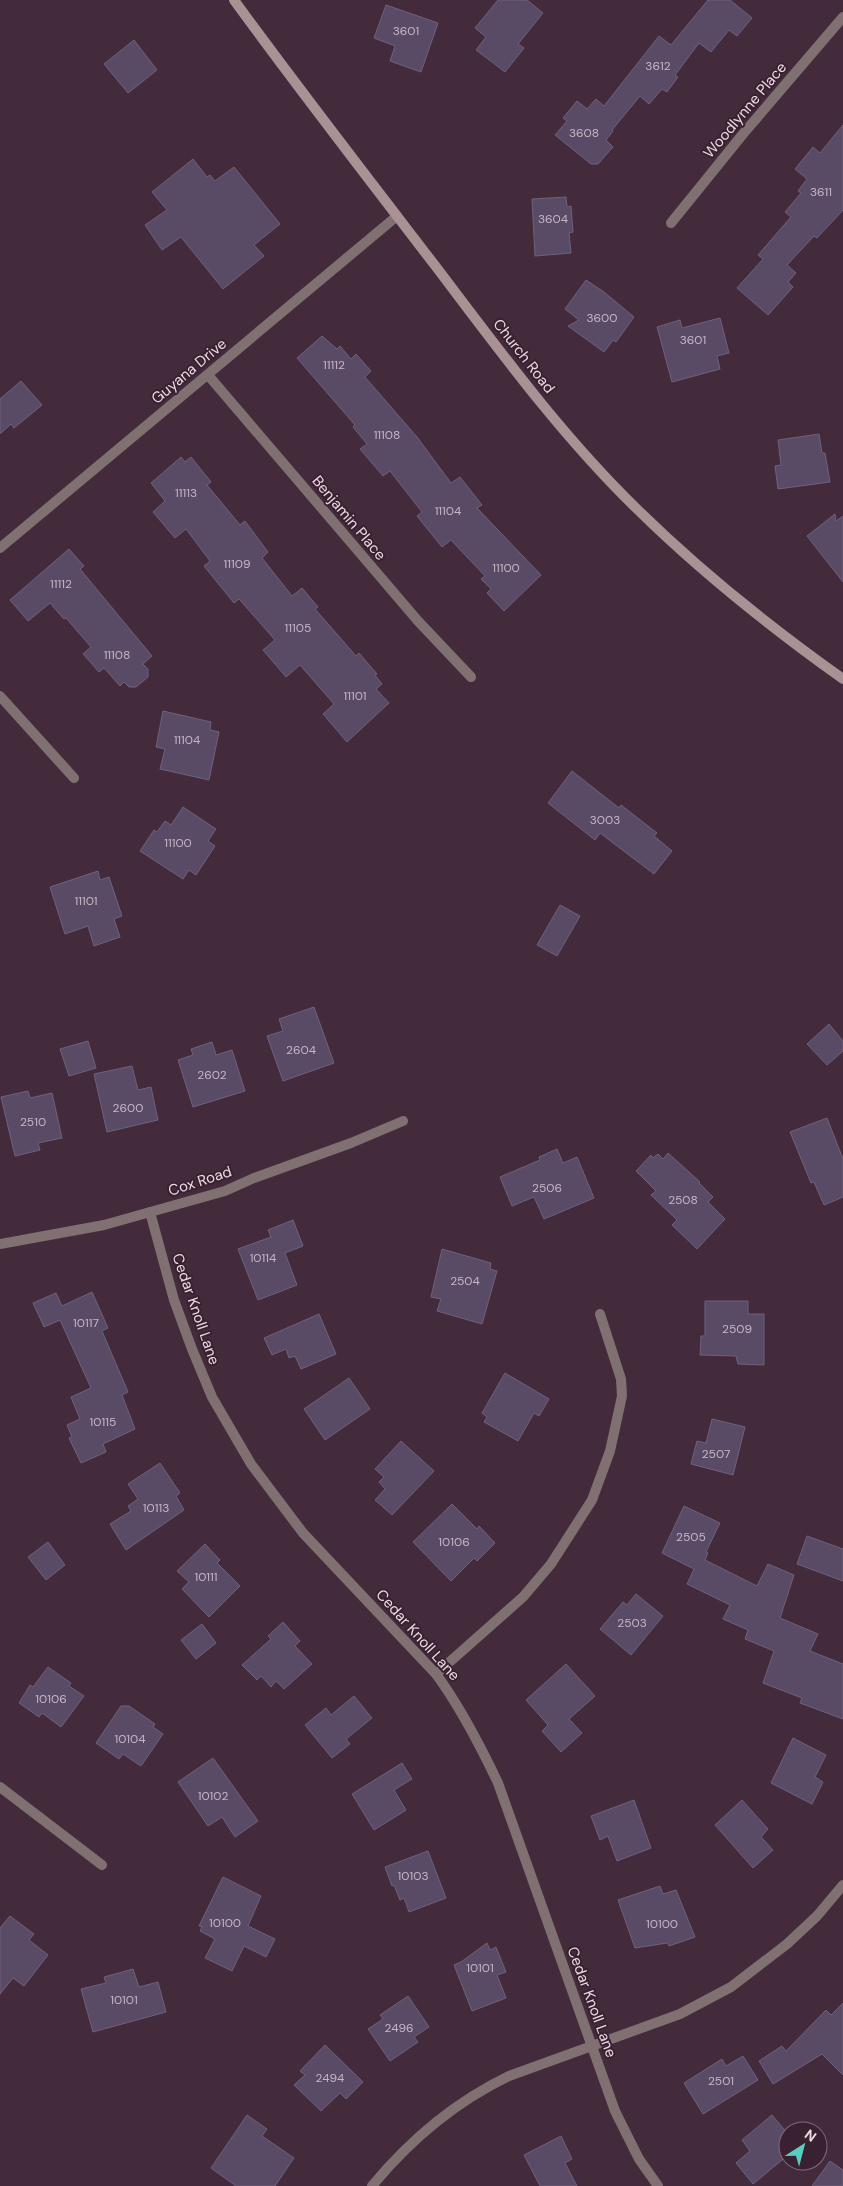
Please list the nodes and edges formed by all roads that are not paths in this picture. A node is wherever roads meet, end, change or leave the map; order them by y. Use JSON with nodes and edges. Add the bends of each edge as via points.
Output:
{"nodes":[{"id":1,"x":234,"y":0,"type":"edge"},
{"id":2,"x":843,"y":17,"type":"edge"},
{"id":3,"x":397,"y":216,"type":"junction"},
{"id":4,"x":671,"y":223,"type":"dead end"},
{"id":5,"x":208,"y":375,"type":"junction"},
{"id":6,"x":0,"y":548,"type":"edge"},
{"id":7,"x":471,"y":677,"type":"dead end"},
{"id":8,"x":843,"y":679,"type":"edge"},
{"id":9,"x":0,"y":696,"type":"edge"},
{"id":10,"x":74,"y":778,"type":"dead end"},
{"id":11,"x":403,"y":1121,"type":"dead end"},
{"id":12,"x":150,"y":1212,"type":"junction"},
{"id":13,"x":0,"y":1244,"type":"edge"},
{"id":14,"x":600,"y":1314,"type":"dead end"},
{"id":15,"x":436,"y":1674,"type":"junction"},
{"id":16,"x":0,"y":1787,"type":"edge"},
{"id":17,"x":102,"y":1865,"type":"dead end"},
{"id":18,"x":843,"y":1885,"type":"edge"},
{"id":19,"x":592,"y":2046,"type":"junction"},
{"id":20,"x":372,"y":2186,"type":"edge"},
{"id":21,"x":658,"y":2186,"type":"edge"}],
"edges":[{"from":1,"to":3,"type":"main road","name":"Church Road"},
{"from":2,"to":4,"type":"street","name":"Woodlynne Place"},
{"from":3,"to":5,"type":"street","name":"Guyana Drive"},
{"from":3,"to":8,"type":"main road","name":"Church Road","via":[[518,375],[599,471],[707,574],[778,633]]},
{"from":5,"to":6,"type":"street","name":"Guyana Drive"},
{"from":5,"to":7,"type":"street","name":"Benjamin Place","via":[[418,621]]},
{"from":9,"to":10,"type":"street"},
{"from":11,"to":12,"type":"street","name":"Cox Road","via":[[225,1191]]},
{"from":12,"to":13,"type":"street","name":"Cox Road","via":[[88,1229]]},
{"from":12,"to":15,"type":"street","name":"Cedar Knoll Lane","via":[[174,1300],[192,1349],[212,1397],[251,1464],[303,1533]]},
{"from":14,"to":15,"type":"street","via":[[621,1379],[622,1396],[610,1450],[592,1500],[551,1564],[523,1597]]},
{"from":15,"to":19,"type":"street","name":"Cedar Knoll Lane","via":[[452,1696],[498,1783]]},
{"from":16,"to":17,"type":"street"},
{"from":18,"to":19,"type":"street","via":[[787,1944],[731,1987],[680,2014]]},
{"from":19,"to":20,"type":"street","via":[[509,2076],[483,2089],[436,2121],[392,2161]]},
{"from":19,"to":21,"type":"street","name":"Cedar Knoll Lane","via":[[615,2111],[639,2159]]}]}
